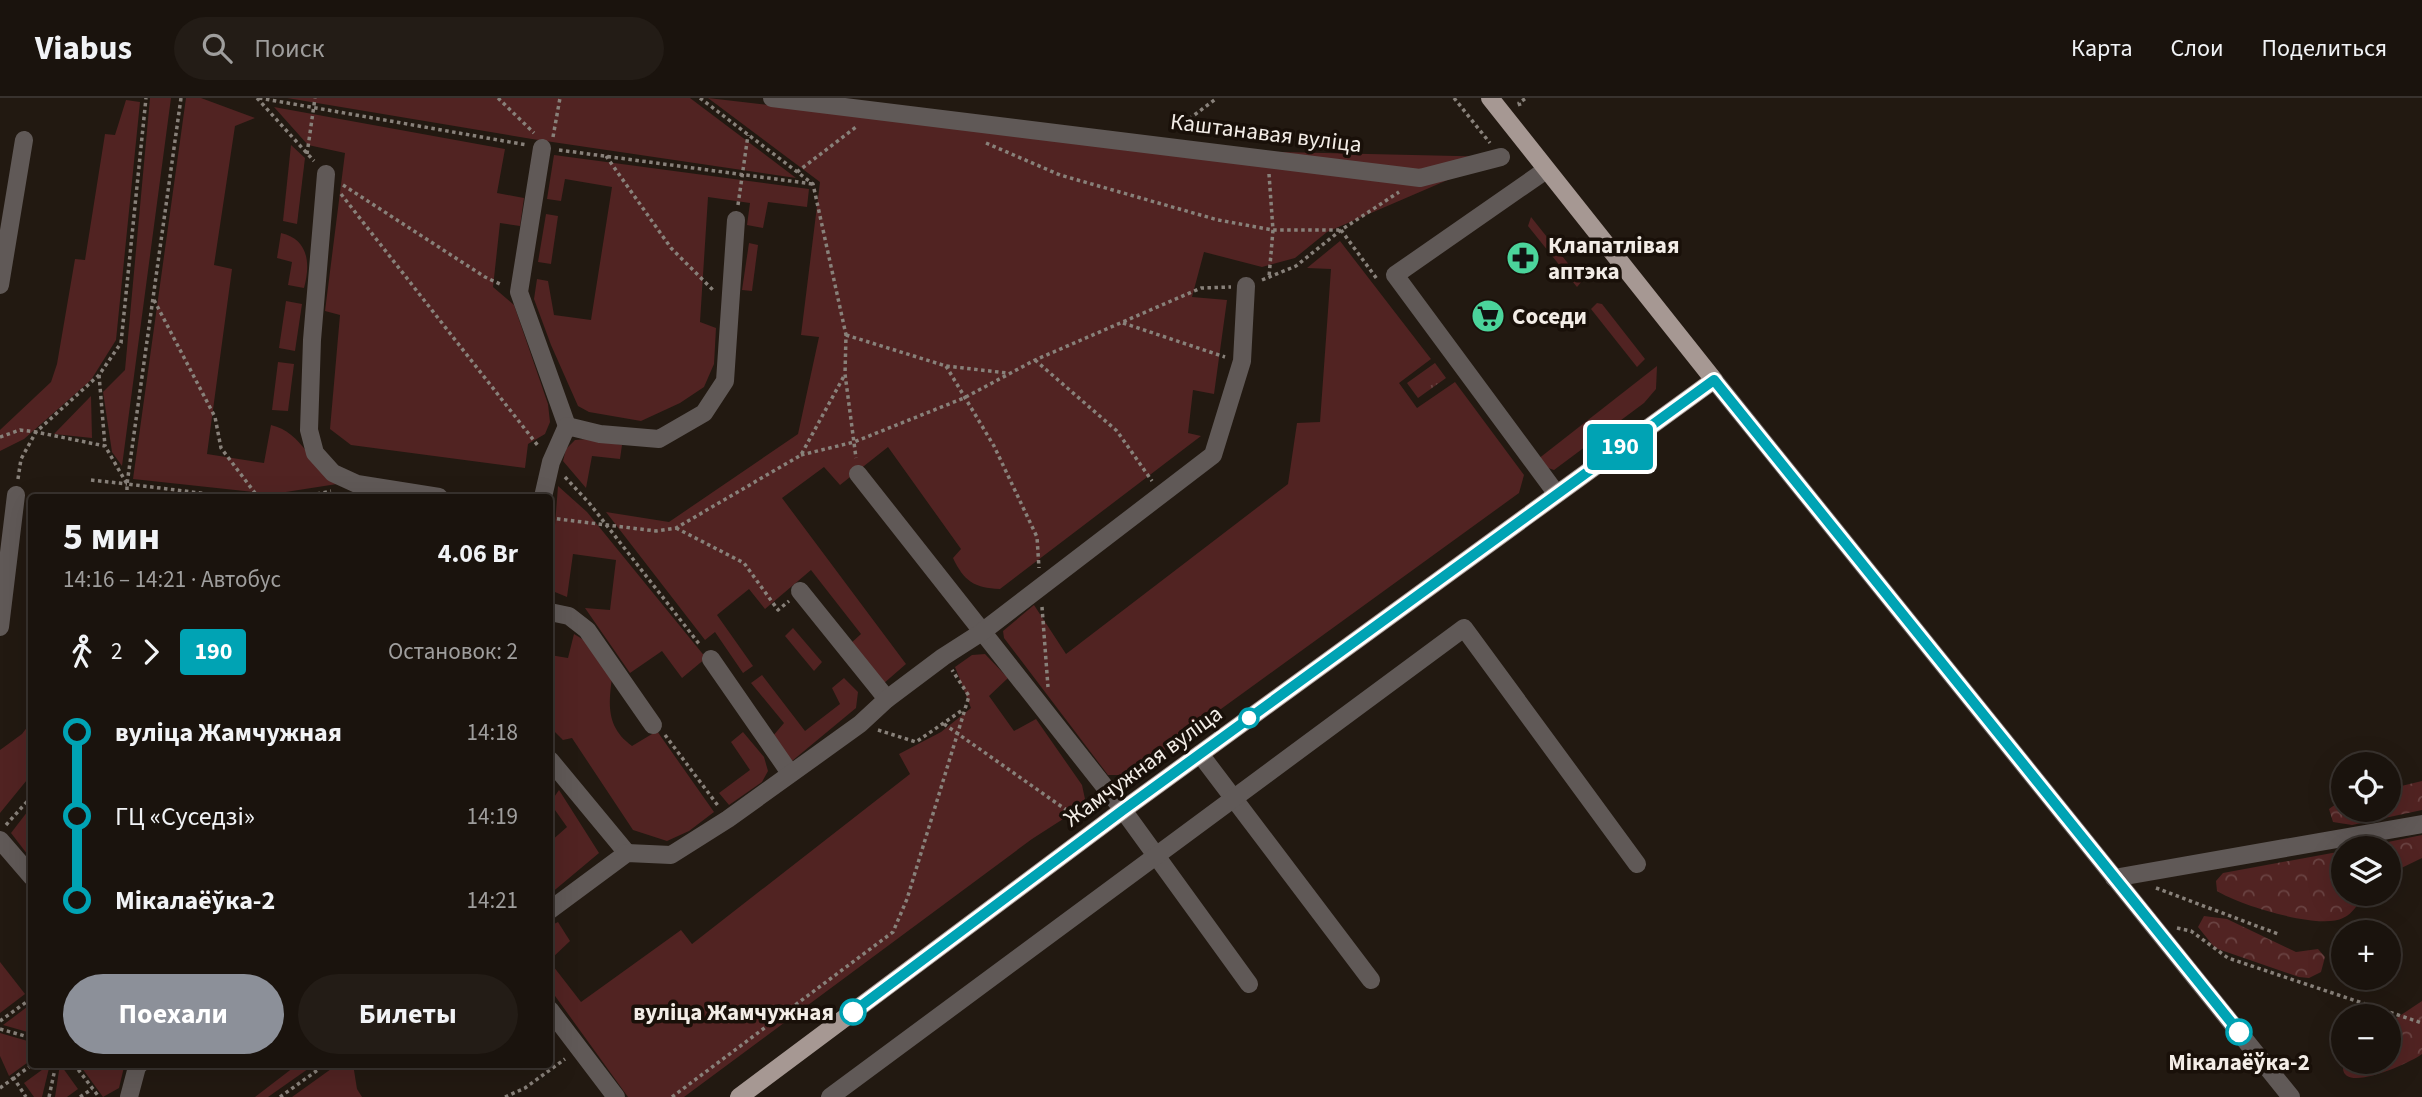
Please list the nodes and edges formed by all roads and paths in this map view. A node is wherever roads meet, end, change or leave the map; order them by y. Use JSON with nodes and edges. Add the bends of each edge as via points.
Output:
{"nodes":[{"id":1,"x":146,"y":98,"type":"edge"},
{"id":2,"x":181,"y":98,"type":"edge"},
{"id":3,"x":257,"y":98,"type":"edge"},
{"id":4,"x":315,"y":98,"type":"edge"},
{"id":5,"x":498,"y":98,"type":"edge"},
{"id":6,"x":560,"y":98,"type":"edge"},
{"id":7,"x":700,"y":98,"type":"edge"},
{"id":8,"x":772,"y":98,"type":"edge"},
{"id":9,"x":1217,"y":98,"type":"edge"},
{"id":10,"x":1490,"y":98,"type":"edge"},
{"id":11,"x":876,"y":111,"type":"junction"},
{"id":12,"x":748,"y":135,"type":"junction"},
{"id":13,"x":24,"y":140,"type":"dead end"},
{"id":14,"x":983,"y":142,"type":"dead end"},
{"id":15,"x":545,"y":146,"type":"junction"},
{"id":16,"x":1178,"y":146,"type":"junction"},
{"id":17,"x":307,"y":154,"type":"junction"},
{"id":18,"x":606,"y":156,"type":"dead end"},
{"id":19,"x":1268,"y":157,"type":"junction"},
{"id":20,"x":1501,"y":158,"type":"dead end"},
{"id":21,"x":1546,"y":170,"type":"junction"},
{"id":22,"x":797,"y":172,"type":"junction"},
{"id":23,"x":326,"y":174,"type":"junction"},
{"id":24,"x":736,"y":220,"type":"joint"},
{"id":25,"x":1273,"y":230,"type":"junction"},
{"id":26,"x":1269,"y":277,"type":"junction"},
{"id":27,"x":0,"y":285,"type":"edge"},
{"id":28,"x":1246,"y":286,"type":"junction"},
{"id":29,"x":519,"y":292,"type":"junction"},
{"id":30,"x":153,"y":298,"type":"junction"},
{"id":31,"x":730,"y":307,"type":"junction"},
{"id":32,"x":1121,"y":322,"type":"junction"},
{"id":33,"x":846,"y":335,"type":"junction"},
{"id":34,"x":1035,"y":360,"type":"junction"},
{"id":35,"x":1242,"y":361,"type":"junction"},
{"id":36,"x":946,"y":366,"type":"junction"},
{"id":37,"x":1009,"y":373,"type":"junction"},
{"id":38,"x":845,"y":374,"type":"junction"},
{"id":39,"x":99,"y":375,"type":"junction"},
{"id":40,"x":1714,"y":380,"type":"junction"},
{"id":41,"x":964,"y":398,"type":"junction"},
{"id":42,"x":567,"y":426,"type":"junction"},
{"id":43,"x":36,"y":432,"type":"junction"},
{"id":44,"x":0,"y":437,"type":"edge"},
{"id":45,"x":854,"y":442,"type":"junction"},
{"id":46,"x":105,"y":446,"type":"junction"},
{"id":47,"x":801,"y":455,"type":"junction"},
{"id":48,"x":551,"y":462,"type":"junction"},
{"id":49,"x":858,"y":474,"type":"joint"},
{"id":50,"x":91,"y":480,"type":"dead end"},
{"id":51,"x":127,"y":484,"type":"junction"},
{"id":52,"x":1556,"y":493,"type":"junction"},
{"id":53,"x":127,"y":494,"type":"edge"},
{"id":54,"x":209,"y":494,"type":"edge"},
{"id":55,"x":256,"y":494,"type":"edge"},
{"id":56,"x":420,"y":494,"type":"edge"},
{"id":57,"x":544,"y":494,"type":"edge"},
{"id":58,"x":16,"y":495,"type":"joint"},
{"id":59,"x":1161,"y":495,"type":"junction"},
{"id":60,"x":553,"y":518,"type":"edge"},
{"id":61,"x":608,"y":526,"type":"junction"},
{"id":62,"x":676,"y":528,"type":"junction"},
{"id":63,"x":1041,"y":587,"type":"junction"},
{"id":64,"x":800,"y":591,"type":"joint"},
{"id":65,"x":553,"y":613,"type":"edge"},
{"id":66,"x":0,"y":628,"type":"edge"},
{"id":67,"x":982,"y":632,"type":"junction"},
{"id":68,"x":943,"y":657,"type":"junction"},
{"id":69,"x":710,"y":659,"type":"joint"},
{"id":70,"x":887,"y":699,"type":"junction"},
{"id":71,"x":965,"y":708,"type":"junction"},
{"id":72,"x":1050,"y":719,"type":"junction"},
{"id":73,"x":860,"y":724,"type":"junction"},
{"id":74,"x":944,"y":724,"type":"junction"},
{"id":75,"x":653,"y":725,"type":"joint"},
{"id":76,"x":958,"y":733,"type":"junction"},
{"id":77,"x":1200,"y":754,"type":"junction"},
{"id":78,"x":553,"y":764,"type":"edge"},
{"id":79,"x":790,"y":773,"type":"junction"},
{"id":80,"x":1232,"y":797,"type":"junction"},
{"id":81,"x":28,"y":801,"type":"edge"},
{"id":82,"x":1123,"y":810,"type":"junction"},
{"id":83,"x":728,"y":819,"type":"junction"},
{"id":84,"x":2422,"y":824,"type":"edge"},
{"id":85,"x":0,"y":825,"type":"edge"},
{"id":86,"x":1096,"y":831,"type":"junction"},
{"id":87,"x":0,"y":840,"type":"edge"},
{"id":88,"x":627,"y":853,"type":"junction"},
{"id":89,"x":1155,"y":854,"type":"junction"},
{"id":90,"x":1637,"y":864,"type":"dead end"},
{"id":91,"x":28,"y":872,"type":"edge"},
{"id":92,"x":2120,"y":877,"type":"junction"},
{"id":93,"x":553,"y":908,"type":"edge"},
{"id":94,"x":2151,"y":923,"type":"junction"},
{"id":95,"x":2278,"y":934,"type":"dead end"},
{"id":96,"x":1371,"y":980,"type":"dead end"},
{"id":97,"x":1249,"y":984,"type":"dead end"},
{"id":98,"x":28,"y":1001,"type":"edge"},
{"id":99,"x":553,"y":1014,"type":"edge"},
{"id":100,"x":0,"y":1021,"type":"edge"},
{"id":101,"x":2422,"y":1023,"type":"edge"},
{"id":102,"x":0,"y":1029,"type":"edge"},
{"id":103,"x":28,"y":1037,"type":"edge"},
{"id":104,"x":579,"y":1050,"type":"junction"},
{"id":105,"x":28,"y":1067,"type":"edge"},
{"id":106,"x":55,"y":1068,"type":"edge"},
{"id":107,"x":77,"y":1068,"type":"edge"},
{"id":108,"x":137,"y":1068,"type":"edge"},
{"id":109,"x":320,"y":1068,"type":"edge"},
{"id":110,"x":13,"y":1077,"type":"junction"},
{"id":111,"x":0,"y":1088,"type":"edge"},
{"id":112,"x":92,"y":1088,"type":"junction"},
{"id":113,"x":26,"y":1097,"type":"edge"},
{"id":114,"x":49,"y":1097,"type":"edge"},
{"id":115,"x":80,"y":1097,"type":"edge"},
{"id":116,"x":99,"y":1097,"type":"edge"},
{"id":117,"x":129,"y":1097,"type":"edge"},
{"id":118,"x":280,"y":1097,"type":"edge"},
{"id":119,"x":505,"y":1097,"type":"edge"},
{"id":120,"x":616,"y":1097,"type":"edge"},
{"id":121,"x":672,"y":1097,"type":"edge"},
{"id":122,"x":740,"y":1097,"type":"edge"},
{"id":123,"x":830,"y":1097,"type":"edge"},
{"id":124,"x":2291,"y":1097,"type":"edge"}],
"edges":[{"from":1,"to":39,"type":"path","via":[[121,342]]},
{"from":2,"to":30,"type":"path"},
{"from":3,"to":17,"type":"path"},
{"from":4,"to":17,"type":"path"},
{"from":5,"to":15,"type":"path"},
{"from":6,"to":15,"type":"path"},
{"from":7,"to":12,"type":"path"},
{"from":8,"to":11,"type":"street","name":"Каштанавая вуліца"},
{"from":9,"to":16,"type":"path","via":[[1189,119]]},
{"from":10,"to":21,"type":"main road"},
{"from":11,"to":16,"type":"street","name":"Каштанавая вуліца"},
{"from":11,"to":22,"type":"path"},
{"from":12,"to":22,"type":"path"},
{"from":12,"to":24,"type":"path"},
{"from":13,"to":27,"type":"street"},
{"from":14,"to":25,"type":"path","via":[[1060,175]]},
{"from":15,"to":29,"type":"street"},
{"from":16,"to":19,"type":"street","name":"Каштанавая вуліца"},
{"from":17,"to":23,"type":"path"},
{"from":18,"to":31,"type":"path","via":[[671,248]]},
{"from":19,"to":20,"type":"street","name":"Каштанавая вуліца","via":[[1420,178]]},
{"from":19,"to":25,"type":"path"},
{"from":21,"to":40,"type":"main road"},
{"from":21,"to":52,"type":"street","via":[[1395,275]]},
{"from":22,"to":33,"type":"path","via":[[813,184]]},
{"from":23,"to":29,"type":"path","via":[[485,277]]},
{"from":23,"to":48,"type":"path"},
{"from":23,"to":56,"type":"street","via":[[311,366],[309,430],[315,453],[333,473],[357,484]]},
{"from":24,"to":31,"type":"street"},
{"from":25,"to":26,"type":"path"},
{"from":25,"to":26,"type":"path","via":[[1341,230],[1296,267]]},
{"from":26,"to":28,"type":"path"},
{"from":28,"to":32,"type":"path","via":[[1201,288]]},
{"from":28,"to":35,"type":"street"},
{"from":29,"to":42,"type":"street"},
{"from":30,"to":51,"type":"path"},
{"from":30,"to":55,"type":"path","via":[[215,417],[221,448]]},
{"from":31,"to":42,"type":"street","via":[[725,381],[704,413],[659,439]]},
{"from":32,"to":34,"type":"path"},
{"from":32,"to":35,"type":"path"},
{"from":33,"to":36,"type":"path"},
{"from":33,"to":38,"type":"path"},
{"from":34,"to":37,"type":"path"},
{"from":34,"to":59,"type":"path","via":[[1117,431]]},
{"from":35,"to":59,"type":"street","via":[[1213,455]]},
{"from":36,"to":37,"type":"path"},
{"from":36,"to":41,"type":"path"},
{"from":37,"to":41,"type":"path"},
{"from":38,"to":45,"type":"path"},
{"from":38,"to":47,"type":"path"},
{"from":39,"to":43,"type":"path"},
{"from":39,"to":46,"type":"path"},
{"from":40,"to":52,"type":"main road","name":"Жамчужная вуліца"},
{"from":40,"to":92,"type":"street"},
{"from":41,"to":45,"type":"path"},
{"from":41,"to":63,"type":"path","via":[[994,446],[1037,537]]},
{"from":42,"to":48,"type":"street"},
{"from":43,"to":44,"type":"path","via":[[20,430]]},
{"from":43,"to":46,"type":"path"},
{"from":43,"to":58,"type":"path","via":[[21,458]]},
{"from":45,"to":47,"type":"path"},
{"from":45,"to":49,"type":"path"},
{"from":46,"to":51,"type":"path"},
{"from":47,"to":62,"type":"path"},
{"from":48,"to":57,"type":"street"},
{"from":48,"to":61,"type":"path"},
{"from":49,"to":67,"type":"street"},
{"from":50,"to":51,"type":"path"},
{"from":51,"to":53,"type":"path"},
{"from":51,"to":54,"type":"path"},
{"from":52,"to":77,"type":"main road","name":"Жамчужная вуліца"},
{"from":58,"to":66,"type":"street"},
{"from":59,"to":63,"type":"street"},
{"from":60,"to":61,"type":"path"},
{"from":61,"to":62,"type":"path","via":[[656,531]]},
{"from":61,"to":69,"type":"path"},
{"from":62,"to":64,"type":"path","via":[[744,563],[778,610]]},
{"from":63,"to":67,"type":"street"},
{"from":63,"to":72,"type":"path"},
{"from":64,"to":70,"type":"street"},
{"from":65,"to":75,"type":"street","via":[[569,616],[587,630]]},
{"from":67,"to":68,"type":"street"},
{"from":67,"to":72,"type":"street"},
{"from":68,"to":70,"type":"street"},
{"from":68,"to":71,"type":"path","via":[[969,696]]},
{"from":69,"to":79,"type":"street"},
{"from":70,"to":73,"type":"street"},
{"from":71,"to":74,"type":"path"},
{"from":71,"to":76,"type":"path"},
{"from":72,"to":82,"type":"street"},
{"from":73,"to":74,"type":"path","via":[[916,742]]},
{"from":73,"to":79,"type":"street"},
{"from":74,"to":76,"type":"path"},
{"from":75,"to":83,"type":"path"},
{"from":76,"to":86,"type":"path"},
{"from":76,"to":121,"type":"path","via":[[893,932]]},
{"from":77,"to":80,"type":"street"},
{"from":77,"to":82,"type":"main road","name":"Жамчужная вуліца"},
{"from":78,"to":88,"type":"street"},
{"from":79,"to":83,"type":"street"},
{"from":80,"to":89,"type":"street"},
{"from":80,"to":90,"type":"street","via":[[1464,628]]},
{"from":80,"to":96,"type":"street"},
{"from":81,"to":85,"type":"path","via":[[8,825]]},
{"from":82,"to":86,"type":"main road","name":"Жамчужная вуліца"},
{"from":82,"to":89,"type":"street"},
{"from":83,"to":88,"type":"street","via":[[671,855]]},
{"from":84,"to":92,"type":"street"},
{"from":86,"to":122,"type":"main road","name":"Жамчужная вуліца"},
{"from":87,"to":91,"type":"street"},
{"from":88,"to":93,"type":"street"},
{"from":89,"to":97,"type":"street"},
{"from":89,"to":123,"type":"street"},
{"from":92,"to":94,"type":"street"},
{"from":92,"to":95,"type":"path"},
{"from":94,"to":101,"type":"path","via":[[2191,931],[2228,958]]},
{"from":94,"to":124,"type":"street"},
{"from":98,"to":100,"type":"path"},
{"from":99,"to":104,"type":"street"},
{"from":102,"to":103,"type":"path"},
{"from":104,"to":119,"type":"path"},
{"from":104,"to":120,"type":"street"},
{"from":105,"to":110,"type":"path"},
{"from":106,"to":114,"type":"path"},
{"from":107,"to":112,"type":"path"},
{"from":108,"to":117,"type":"street"},
{"from":109,"to":118,"type":"path"},
{"from":110,"to":111,"type":"path"},
{"from":110,"to":113,"type":"path"},
{"from":112,"to":115,"type":"path"},
{"from":112,"to":116,"type":"path"}]}
